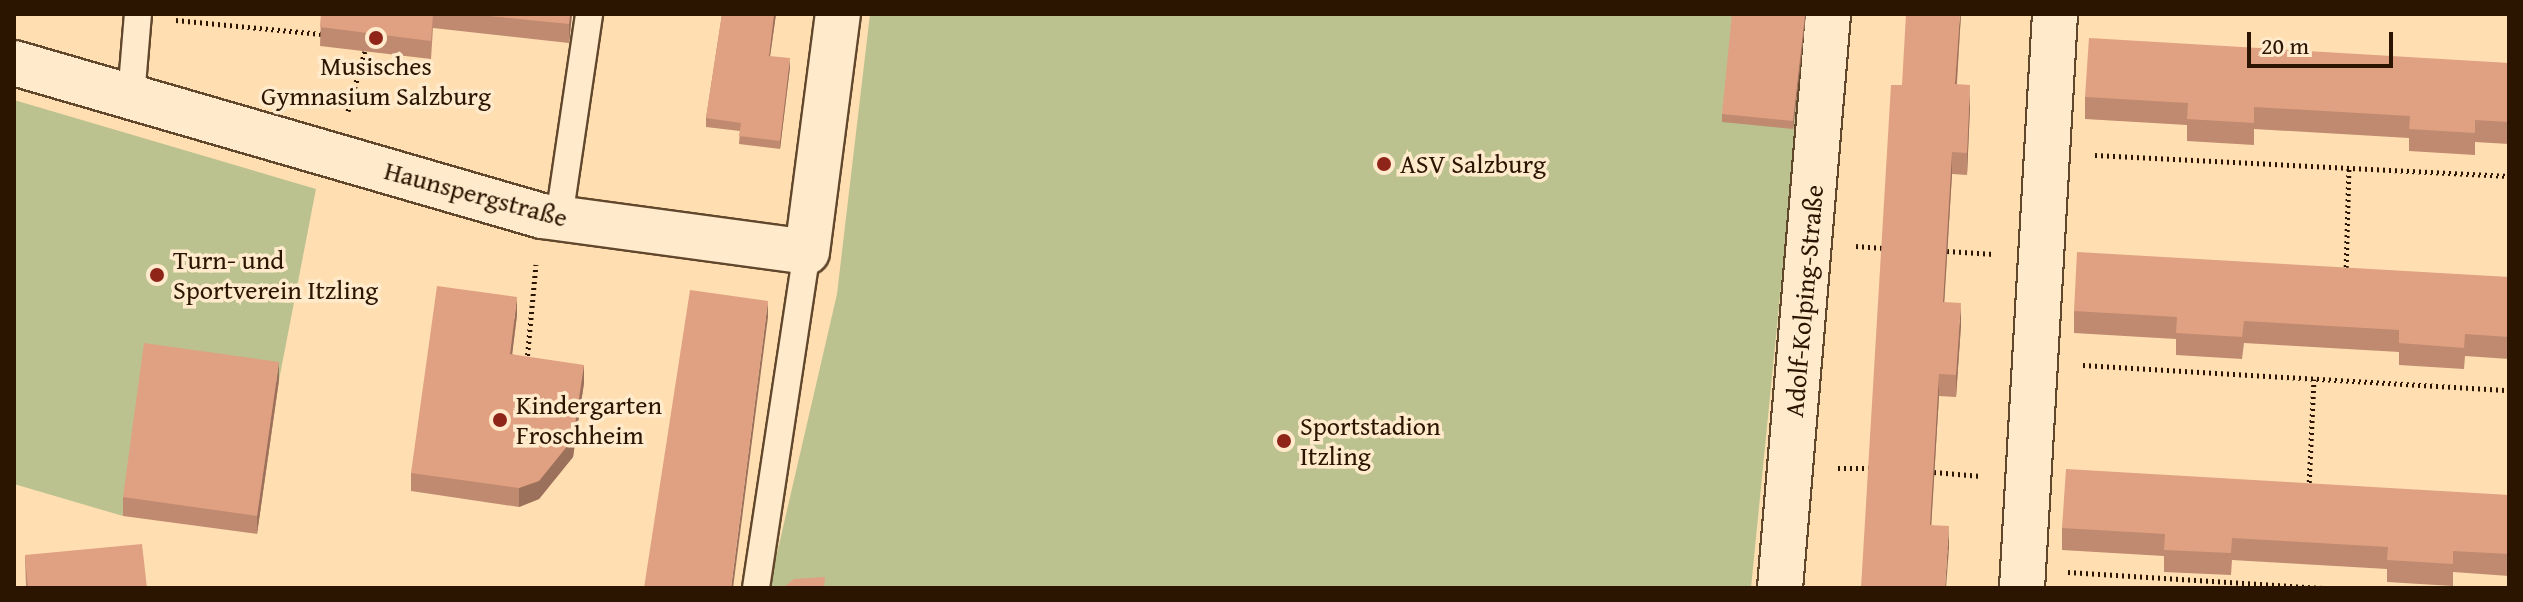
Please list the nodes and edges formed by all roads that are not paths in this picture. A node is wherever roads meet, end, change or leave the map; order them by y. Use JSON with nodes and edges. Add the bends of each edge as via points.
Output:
{"nodes":[{"id":1,"x":138,"y":14,"type":"edge"},
{"id":2,"x":589,"y":14,"type":"edge"},
{"id":3,"x":838,"y":14,"type":"edge"},
{"id":4,"x":1828,"y":14,"type":"edge"},
{"id":5,"x":2055,"y":14,"type":"edge"},
{"id":6,"x":14,"y":63,"type":"edge"},
{"id":7,"x":131,"y":97,"type":"junction"},
{"id":8,"x":548,"y":236,"type":"junction"},
{"id":9,"x":807,"y":252,"type":"junction"},
{"id":10,"x":2022,"y":578,"type":"edge"},
{"id":11,"x":756,"y":588,"type":"edge"},
{"id":12,"x":1780,"y":588,"type":"edge"}],
"edges":[{"from":1,"to":7,"type":"lane"},
{"from":2,"to":8,"type":"lane"},
{"from":3,"to":9,"type":"street"},
{"from":4,"to":12,"type":"street","name":"Adolf-Kolping-Straße"},
{"from":5,"to":10,"type":"street"},
{"from":6,"to":7,"type":"street","name":"Haunspergstraße"},
{"from":7,"to":8,"type":"street","name":"Haunspergstraße"},
{"from":8,"to":9,"type":"street","name":"Haunspergstraße"},
{"from":9,"to":11,"type":"lane"}]}
